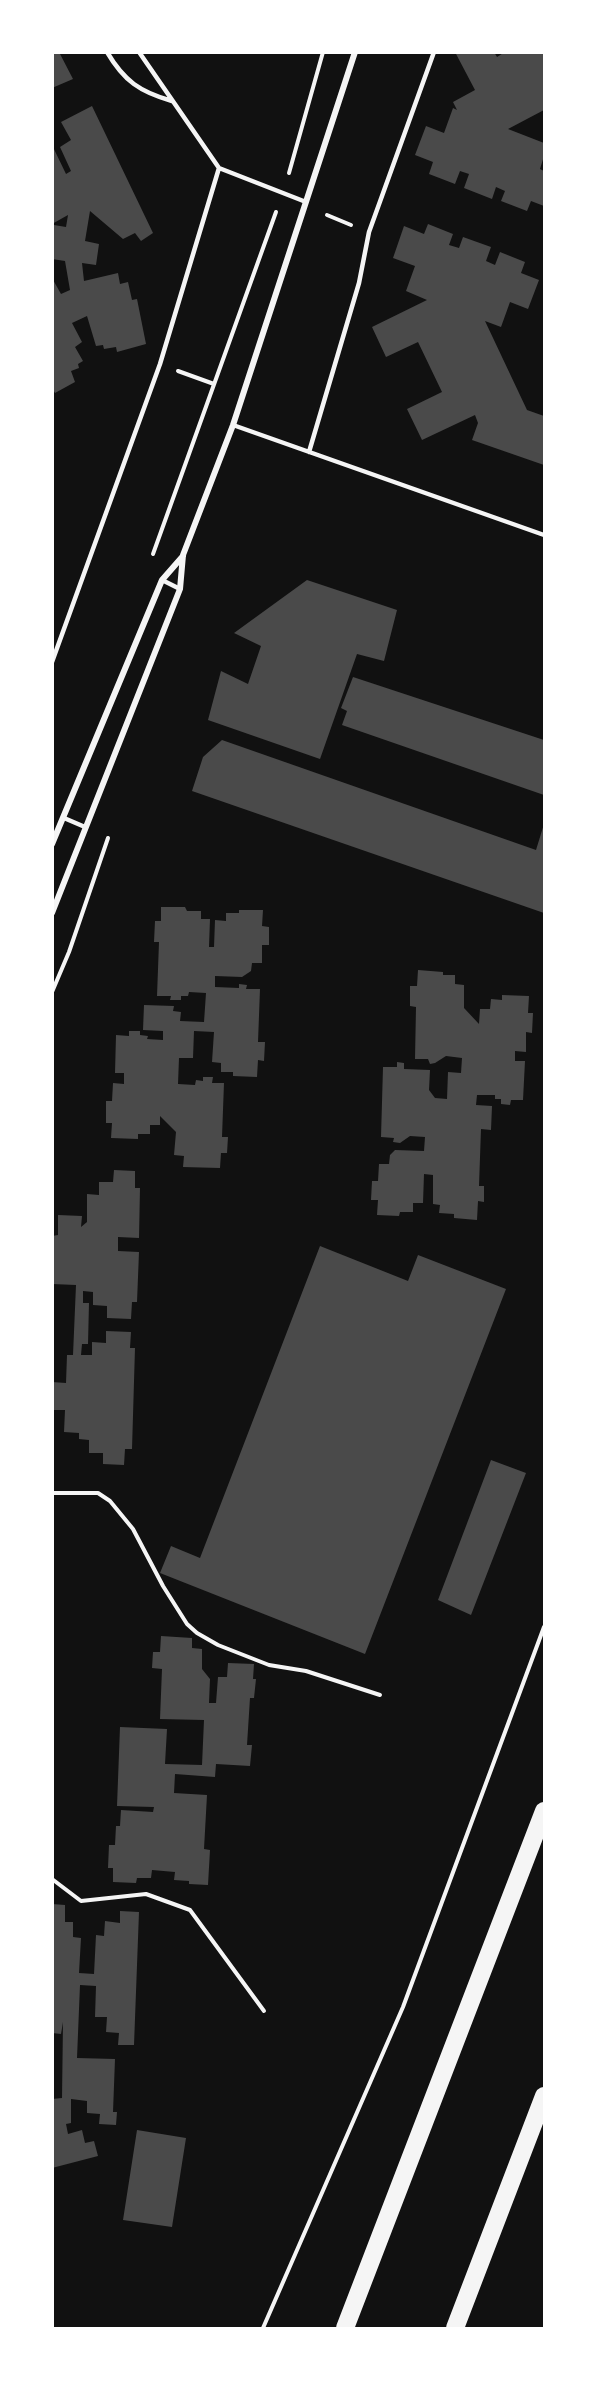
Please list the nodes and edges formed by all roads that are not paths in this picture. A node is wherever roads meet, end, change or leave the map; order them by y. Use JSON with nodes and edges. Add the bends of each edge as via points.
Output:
{"nodes":[{"id":1,"x":107,"y":52,"type":"edge"},
{"id":2,"x":139,"y":52,"type":"edge"},
{"id":3,"x":355,"y":52,"type":"edge"},
{"id":4,"x":434,"y":52,"type":"edge"},
{"id":5,"x":172,"y":100,"type":"junction"},
{"id":6,"x":219,"y":168,"type":"junction"},
{"id":7,"x":306,"y":202,"type":"junction"},
{"id":8,"x":233,"y":425,"type":"junction"},
{"id":9,"x":309,"y":452,"type":"junction"},
{"id":10,"x":544,"y":535,"type":"edge"},
{"id":11,"x":183,"y":555,"type":"junction"},
{"id":12,"x":162,"y":580,"type":"junction"},
{"id":13,"x":180,"y":589,"type":"junction"},
{"id":14,"x":52,"y":662,"type":"edge"},
{"id":15,"x":64,"y":818,"type":"junction"},
{"id":16,"x":85,"y":827,"type":"junction"},
{"id":17,"x":52,"y":844,"type":"edge"},
{"id":18,"x":52,"y":913,"type":"edge"},
{"id":19,"x":544,"y":1811,"type":"edge"},
{"id":20,"x":544,"y":2096,"type":"edge"},
{"id":21,"x":345,"y":2328,"type":"edge"},
{"id":22,"x":455,"y":2328,"type":"edge"}],
"edges":[{"from":1,"to":5,"type":"lane","via":[[131,84]]},
{"from":2,"to":5,"type":"lane"},
{"from":3,"to":7,"type":"street"},
{"from":4,"to":9,"type":"lane","via":[[369,232]]},
{"from":5,"to":6,"type":"lane"},
{"from":6,"to":7,"type":"lane"},
{"from":6,"to":14,"type":"lane","via":[[160,364]]},
{"from":7,"to":8,"type":"street"},
{"from":8,"to":9,"type":"lane"},
{"from":8,"to":11,"type":"street"},
{"from":9,"to":10,"type":"lane"},
{"from":11,"to":12,"type":"street"},
{"from":11,"to":13,"type":"street"},
{"from":12,"to":13,"type":"lane"},
{"from":12,"to":15,"type":"street"},
{"from":13,"to":16,"type":"street"},
{"from":15,"to":16,"type":"lane"},
{"from":15,"to":17,"type":"street"},
{"from":16,"to":18,"type":"street"},
{"from":19,"to":21,"type":"highway"},
{"from":20,"to":22,"type":"highway"}]}
